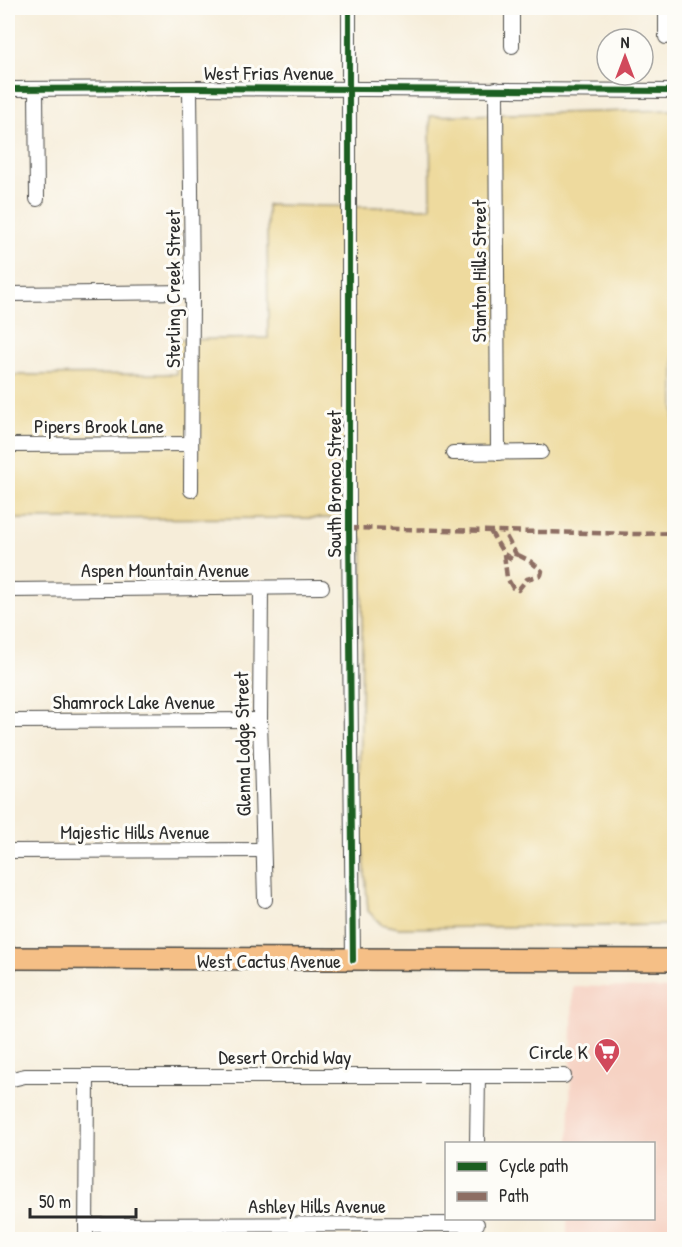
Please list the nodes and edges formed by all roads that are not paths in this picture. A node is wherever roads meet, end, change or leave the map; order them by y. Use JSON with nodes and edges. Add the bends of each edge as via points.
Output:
{"nodes":[{"id":1,"x":349,"y":8,"type":"edge"},
{"id":2,"x":512,"y":8,"type":"edge"},
{"id":3,"x":666,"y":8,"type":"edge"},
{"id":4,"x":666,"y":37,"type":"dead end"},
{"id":5,"x":512,"y":46,"type":"dead end"},
{"id":6,"x":190,"y":88,"type":"junction"},
{"id":7,"x":8,"y":89,"type":"edge"},
{"id":8,"x":36,"y":89,"type":"junction"},
{"id":9,"x":349,"y":89,"type":"junction"},
{"id":10,"x":496,"y":89,"type":"junction"},
{"id":11,"x":675,"y":91,"type":"edge"},
{"id":12,"x":37,"y":199,"type":"dead end"},
{"id":13,"x":192,"y":292,"type":"junction"},
{"id":14,"x":8,"y":294,"type":"edge"},
{"id":15,"x":191,"y":444,"type":"junction"},
{"id":16,"x":8,"y":446,"type":"edge"},
{"id":17,"x":453,"y":453,"type":"dead end"},
{"id":18,"x":498,"y":453,"type":"junction"},
{"id":19,"x":541,"y":453,"type":"dead end"},
{"id":20,"x":191,"y":490,"type":"dead end"},
{"id":21,"x":322,"y":587,"type":"dead end"},
{"id":22,"x":261,"y":588,"type":"junction"},
{"id":23,"x":8,"y":590,"type":"edge"},
{"id":24,"x":260,"y":720,"type":"junction"},
{"id":25,"x":8,"y":721,"type":"edge"},
{"id":26,"x":263,"y":850,"type":"junction"},
{"id":27,"x":8,"y":851,"type":"edge"},
{"id":28,"x":265,"y":900,"type":"dead end"},
{"id":29,"x":8,"y":958,"type":"edge"},
{"id":30,"x":353,"y":960,"type":"junction"},
{"id":31,"x":675,"y":960,"type":"edge"},
{"id":32,"x":87,"y":1076,"type":"junction"},
{"id":33,"x":478,"y":1076,"type":"junction"},
{"id":34,"x":564,"y":1076,"type":"dead end"},
{"id":35,"x":8,"y":1080,"type":"edge"},
{"id":36,"x":477,"y":1142,"type":"edge"},
{"id":37,"x":477,"y":1221,"type":"edge"},
{"id":38,"x":86,"y":1232,"type":"edge"},
{"id":39,"x":476,"y":1239,"type":"edge"}],
"edges":[{"from":1,"to":9,"type":"street","name":"South Bronco Street"},
{"from":2,"to":5,"type":"street"},
{"from":3,"to":4,"type":"street"},
{"from":6,"to":8,"type":"street","name":"West Frias Avenue"},
{"from":6,"to":9,"type":"street","name":"West Frias Avenue"},
{"from":6,"to":13,"type":"street","name":"Sterling Creek Street"},
{"from":7,"to":8,"type":"street","name":"West Frias Avenue"},
{"from":8,"to":12,"type":"street"},
{"from":9,"to":10,"type":"street","name":"West Frias Avenue"},
{"from":9,"to":30,"type":"street","name":"South Bronco Street"},
{"from":10,"to":11,"type":"street","name":"West Frias Avenue"},
{"from":10,"to":18,"type":"street","name":"Stanton Hills Street"},
{"from":13,"to":14,"type":"street"},
{"from":13,"to":15,"type":"street","name":"Sterling Creek Street"},
{"from":15,"to":16,"type":"street","name":"Pipers Brook Lane"},
{"from":15,"to":20,"type":"street","name":"Sterling Creek Street"},
{"from":17,"to":18,"type":"street"},
{"from":18,"to":19,"type":"street"},
{"from":21,"to":22,"type":"street","name":"Aspen Mountain Avenue"},
{"from":22,"to":23,"type":"street","name":"Aspen Mountain Avenue"},
{"from":22,"to":24,"type":"street","name":"Glenna Lodge Street"},
{"from":24,"to":25,"type":"street","name":"Shamrock Lake Avenue"},
{"from":24,"to":26,"type":"street","name":"Glenna Lodge Street"},
{"from":26,"to":27,"type":"street","name":"Majestic Hills Avenue"},
{"from":26,"to":28,"type":"street","name":"Glenna Lodge Street"},
{"from":29,"to":30,"type":"main road","name":"West Cactus Avenue"},
{"from":30,"to":31,"type":"main road","name":"West Cactus Avenue"},
{"from":32,"to":33,"type":"street","name":"Desert Orchid Way"},
{"from":32,"to":35,"type":"street","name":"Desert Orchid Way","via":[[25,1076]]},
{"from":32,"to":38,"type":"street"},
{"from":33,"to":34,"type":"street","name":"Desert Orchid Way"},
{"from":33,"to":36,"type":"street"},
{"from":37,"to":38,"type":"street","name":"Ashley Hills Avenue"},
{"from":37,"to":39,"type":"street"}]}
